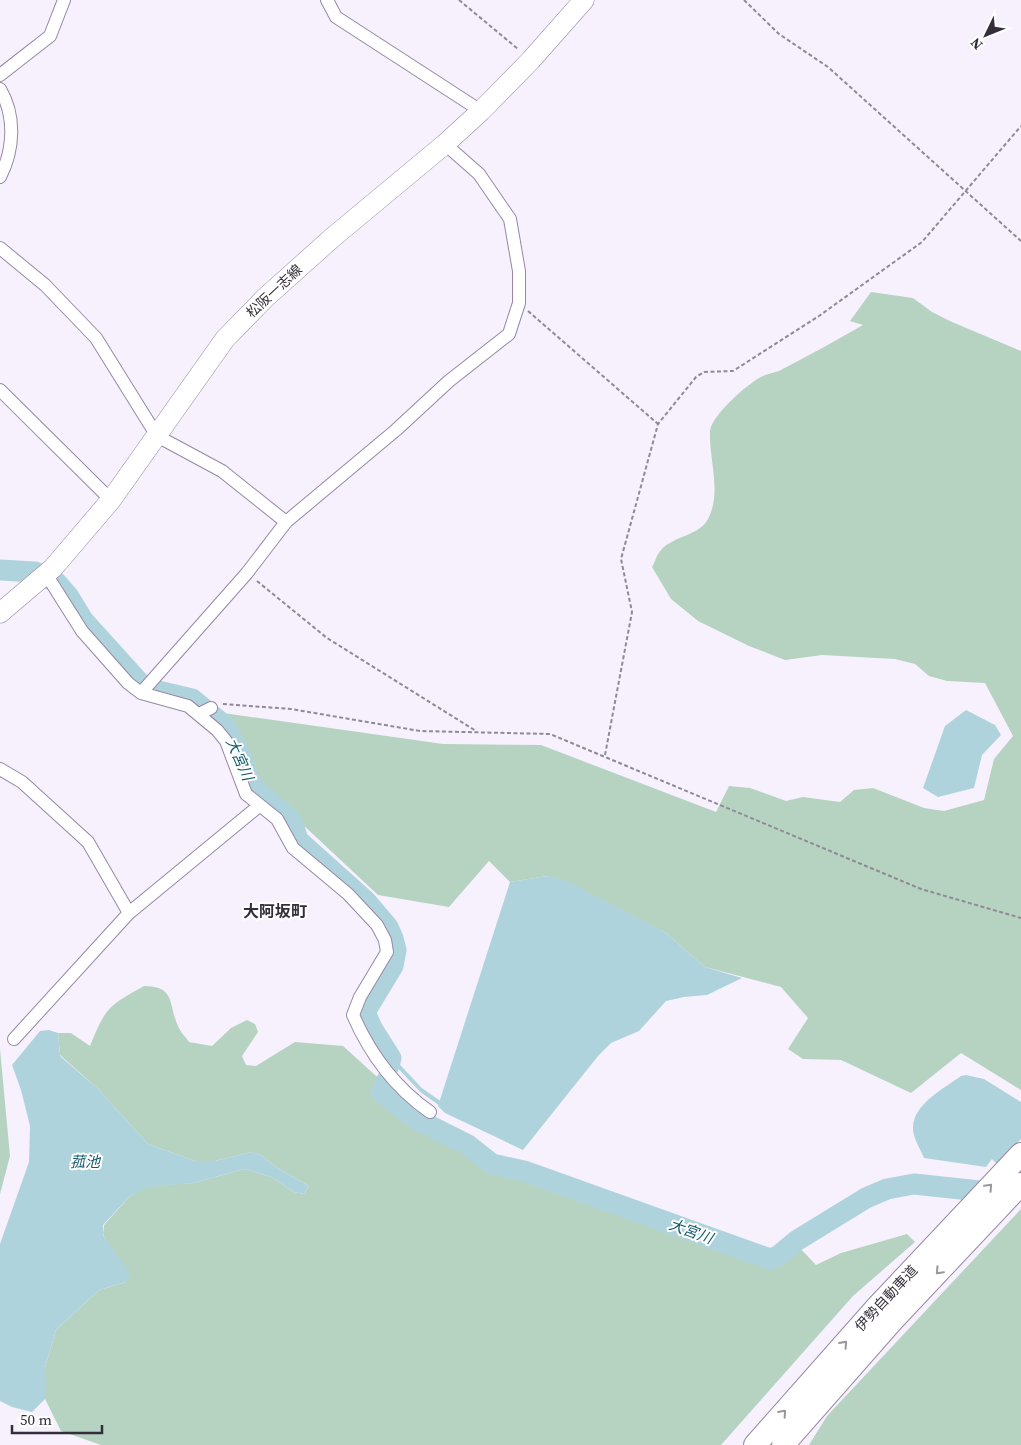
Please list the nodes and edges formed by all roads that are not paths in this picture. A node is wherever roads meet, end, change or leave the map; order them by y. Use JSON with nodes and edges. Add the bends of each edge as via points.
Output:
{"nodes":[{"id":1,"x":64,"y":0,"type":"edge"},
{"id":2,"x":327,"y":0,"type":"edge"},
{"id":3,"x":584,"y":0,"type":"edge"},
{"id":4,"x":0,"y":75,"type":"edge"},
{"id":5,"x":0,"y":89,"type":"edge"},
{"id":6,"x":481,"y":111,"type":"junction"},
{"id":7,"x":445,"y":144,"type":"junction"},
{"id":8,"x":0,"y":177,"type":"edge"},
{"id":9,"x":0,"y":248,"type":"edge"},
{"id":10,"x":0,"y":390,"type":"edge"},
{"id":11,"x":157,"y":436,"type":"junction"},
{"id":12,"x":111,"y":500,"type":"junction"},
{"id":13,"x":286,"y":522,"type":"junction"},
{"id":14,"x":46,"y":578,"type":"junction"},
{"id":15,"x":0,"y":612,"type":"edge"},
{"id":16,"x":144,"y":689,"type":"junction"},
{"id":17,"x":0,"y":769,"type":"edge"},
{"id":18,"x":259,"y":806,"type":"junction"},
{"id":19,"x":129,"y":914,"type":"junction"},
{"id":20,"x":14,"y":1039,"type":"dead end"},
{"id":21,"x":430,"y":1112,"type":"dead end"},
{"id":22,"x":1021,"y":1154,"type":"edge"},
{"id":23,"x":1021,"y":1184,"type":"edge"},
{"id":24,"x":965,"y":1228,"type":"junction"},
{"id":25,"x":819,"y":1387,"type":"junction"},
{"id":26,"x":755,"y":1445,"type":"edge"},
{"id":27,"x":783,"y":1445,"type":"edge"}],
"edges":[{"from":1,"to":4,"type":"street","via":[[50,36]]},
{"from":2,"to":6,"type":"street","via":[[336,17]]},
{"from":3,"to":6,"type":"main road","name":"松阪一志線","via":[[532,60]]},
{"from":5,"to":8,"type":"street","via":[[10,120],[12,142]]},
{"from":6,"to":7,"type":"main road","name":"松阪一志線"},
{"from":7,"to":11,"type":"main road","name":"松阪一志線","via":[[265,298],[225,339]]},
{"from":7,"to":13,"type":"street","via":[[479,174],[510,219],[520,271],[519,303],[509,334],[449,381]]},
{"from":9,"to":11,"type":"street","via":[[45,285],[96,338]]},
{"from":10,"to":12,"type":"street"},
{"from":11,"to":12,"type":"main road","name":"松阪一志線"},
{"from":11,"to":13,"type":"street","via":[[222,471]]},
{"from":12,"to":14,"type":"main road","name":"松阪一志線"},
{"from":13,"to":16,"type":"street","via":[[247,573]]},
{"from":14,"to":15,"type":"main road","name":"松阪一志線"},
{"from":14,"to":16,"type":"street","via":[[82,631],[128,683]]},
{"from":16,"to":18,"type":"street","via":[[204,711],[226,741],[242,787]]},
{"from":17,"to":19,"type":"street","via":[[22,782],[88,842]]},
{"from":18,"to":19,"type":"street"},
{"from":18,"to":21,"type":"street","via":[[281,824],[293,848],[348,894],[376,925],[387,952],[353,1015],[384,1070]]},
{"from":19,"to":20,"type":"street"},
{"from":24,"to":22,"type":"highway","name":"伊勢自動車道","one_way":true},
{"from":23,"to":24,"type":"highway","name":"伊勢自動車道"},
{"from":24,"to":25,"type":"highway","name":"伊勢自動車道"},
{"from":26,"to":25,"type":"highway","name":"伊勢自動車道","one_way":true},
{"from":25,"to":27,"type":"highway","name":"伊勢自動車道"}]}
